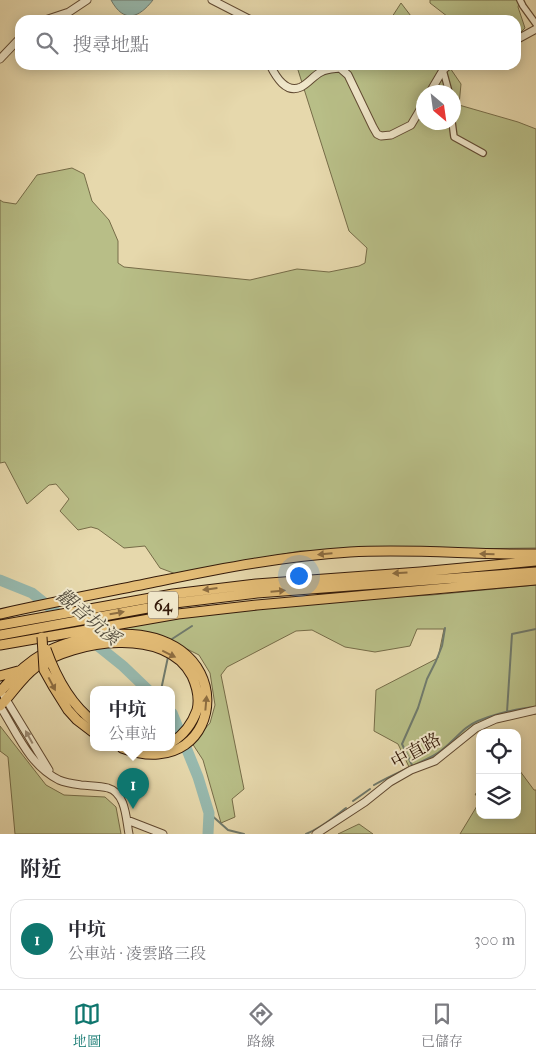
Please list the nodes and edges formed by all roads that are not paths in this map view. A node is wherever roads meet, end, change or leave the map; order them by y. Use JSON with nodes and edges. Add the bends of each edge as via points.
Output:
{"nodes":[{"id":1,"x":87,"y":0,"type":"edge"},
{"id":2,"x":212,"y":0,"type":"edge"},
{"id":3,"x":520,"y":0,"type":"edge"},
{"id":4,"x":60,"y":15,"type":"edge"},
{"id":5,"x":241,"y":15,"type":"edge"},
{"id":6,"x":536,"y":24,"type":"edge"},
{"id":7,"x":536,"y":29,"type":"edge"},
{"id":8,"x":521,"y":37,"type":"edge"},
{"id":9,"x":15,"y":43,"type":"edge"},
{"id":10,"x":0,"y":58,"type":"edge"},
{"id":11,"x":274,"y":70,"type":"edge"},
{"id":12,"x":327,"y":70,"type":"edge"},
{"id":13,"x":342,"y":70,"type":"edge"},
{"id":14,"x":444,"y":70,"type":"edge"},
{"id":15,"x":446,"y":70,"type":"edge"},
{"id":16,"x":434,"y":85,"type":"edge"},
{"id":17,"x":448,"y":85,"type":"edge"},
{"id":18,"x":416,"y":117,"type":"edge"},
{"id":19,"x":453,"y":130,"type":"edge"},
{"id":20,"x":483,"y":154,"type":"dead end"},
{"id":21,"x":536,"y":554,"type":"edge"},
{"id":22,"x":536,"y":561,"type":"edge"},
{"id":23,"x":536,"y":572,"type":"edge"},
{"id":24,"x":536,"y":580,"type":"edge"},
{"id":25,"x":328,"y":582,"type":"junction"},
{"id":26,"x":35,"y":606,"type":"junction"},
{"id":27,"x":0,"y":614,"type":"edge"},
{"id":28,"x":0,"y":625,"type":"edge"},
{"id":29,"x":0,"y":635,"type":"edge"},
{"id":30,"x":42,"y":637,"type":"junction"},
{"id":31,"x":0,"y":645,"type":"edge"},
{"id":32,"x":70,"y":646,"type":"junction"},
{"id":33,"x":18,"y":670,"type":"junction"},
{"id":34,"x":0,"y":676,"type":"edge"},
{"id":35,"x":0,"y":691,"type":"edge"},
{"id":36,"x":7,"y":699,"type":"junction"},
{"id":37,"x":0,"y":706,"type":"edge"},
{"id":38,"x":536,"y":710,"type":"edge"},
{"id":39,"x":90,"y":719,"type":"edge"},
{"id":40,"x":90,"y":729,"type":"edge"},
{"id":41,"x":175,"y":740,"type":"edge"},
{"id":42,"x":175,"y":749,"type":"edge"},
{"id":43,"x":134,"y":751,"type":"edge"},
{"id":44,"x":172,"y":751,"type":"edge"},
{"id":45,"x":52,"y":774,"type":"junction"},
{"id":46,"x":127,"y":820,"type":"junction"},
{"id":47,"x":129,"y":834,"type":"edge"},
{"id":48,"x":163,"y":834,"type":"edge"},
{"id":49,"x":316,"y":834,"type":"edge"}],
"edges":[{"from":1,"to":4,"type":"street"},
{"from":2,"to":5,"type":"street"},
{"from":3,"to":6,"type":"street"},
{"from":7,"to":8,"type":"street"},
{"from":9,"to":10,"type":"street"},
{"from":11,"to":12,"type":"street","via":[[286,87],[292,89]]},
{"from":13,"to":18,"type":"street","via":[[348,75],[377,134],[391,135],[411,125]]},
{"from":14,"to":16,"type":"street"},
{"from":15,"to":17,"type":"street"},
{"from":19,"to":20,"type":"street","via":[[454,137]]},
{"from":21,"to":26,"type":"highway","one_way":true,"via":[[412,550],[291,557]]},
{"from":22,"to":25,"type":"highway","number":"64","one_way":true},
{"from":23,"to":25,"type":"highway","number":"64"},
{"from":24,"to":30,"type":"highway","via":[[178,614]]},
{"from":25,"to":28,"type":"highway","number":"64","one_way":true,"via":[[173,594]]},
{"from":29,"to":25,"type":"highway","number":"64","one_way":true,"via":[[175,603]]},
{"from":26,"to":27,"type":"highway"},
{"from":26,"to":30,"type":"highway"},
{"from":30,"to":31,"type":"highway"},
{"from":30,"to":39,"type":"highway","bridge":true,"via":[[65,690]]},
{"from":30,"to":40,"type":"highway","one_way":true,"bridge":true,"via":[[44,670],[68,710]]},
{"from":32,"to":33,"type":"highway","via":[[42,654]]},
{"from":32,"to":36,"type":"highway","via":[[37,666]]},
{"from":32,"to":41,"type":"highway","one_way":true,"via":[[126,643],[156,648],[177,658],[191,674],[198,696],[196,713],[188,729]]},
{"from":42,"to":32,"type":"highway","one_way":true,"via":[[189,742],[202,724],[207,704],[205,681],[200,670],[180,648],[140,635],[106,635]]},
{"from":33,"to":34,"type":"highway"},
{"from":33,"to":35,"type":"highway"},
{"from":35,"to":36,"type":"street"},
{"from":36,"to":37,"type":"highway"},
{"from":45,"to":36,"type":"street","one_way":true},
{"from":37,"to":45,"type":"street","via":[[27,752]]},
{"from":38,"to":49,"type":"street","name":"中直路","via":[[496,719],[476,728],[435,760],[390,782]]},
{"from":43,"to":44,"type":"highway","one_way":true,"via":[[146,754]]},
{"from":45,"to":46,"type":"street","via":[[67,782],[109,788],[121,798]]},
{"from":46,"to":47,"type":"street"},
{"from":46,"to":48,"type":"street"}]}
